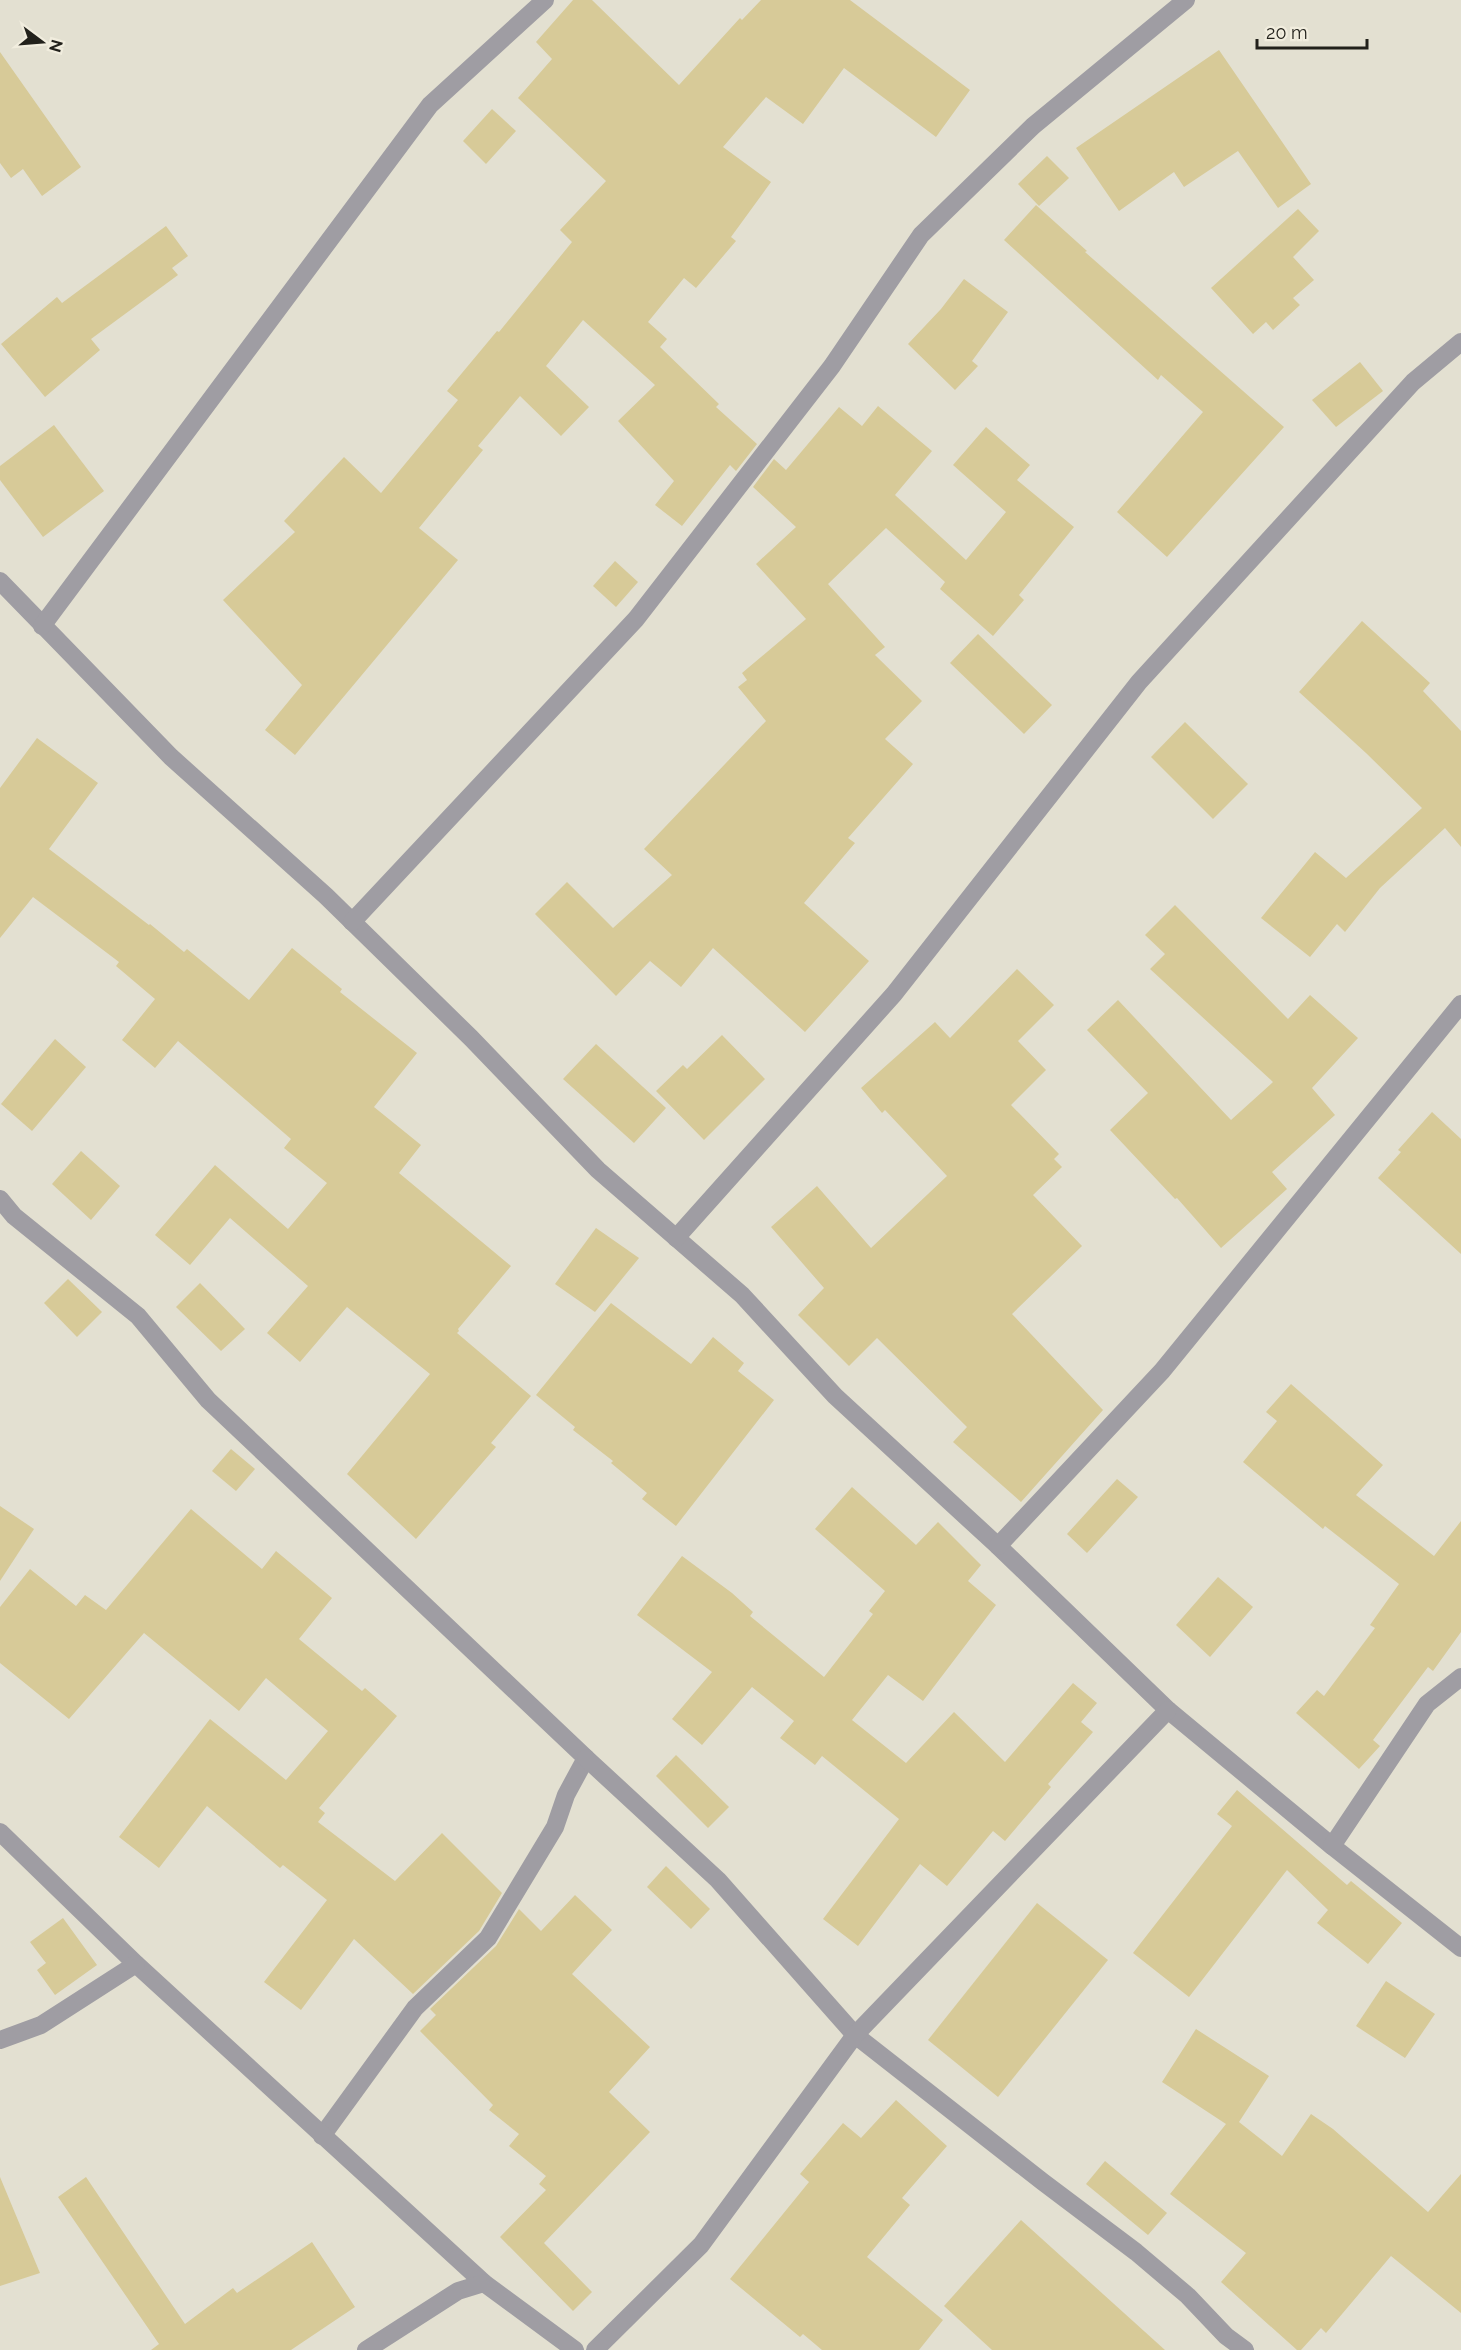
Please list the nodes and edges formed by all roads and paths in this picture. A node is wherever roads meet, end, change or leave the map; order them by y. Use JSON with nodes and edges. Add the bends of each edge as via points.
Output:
{"nodes":[{"id":1,"x":545,"y":0,"type":"edge"},
{"id":2,"x":1186,"y":0,"type":"edge"},
{"id":3,"x":1461,"y":342,"type":"edge"},
{"id":4,"x":0,"y":581,"type":"edge"},
{"id":5,"x":42,"y":626,"type":"junction"},
{"id":6,"x":352,"y":922,"type":"junction"},
{"id":7,"x":1461,"y":1004,"type":"edge"},
{"id":8,"x":0,"y":1199,"type":"edge"},
{"id":9,"x":676,"y":1238,"type":"junction"},
{"id":10,"x":998,"y":1546,"type":"junction"},
{"id":11,"x":1461,"y":1677,"type":"edge"},
{"id":12,"x":1168,"y":1710,"type":"junction"},
{"id":13,"x":586,"y":1758,"type":"junction"},
{"id":14,"x":0,"y":1832,"type":"edge"},
{"id":15,"x":1332,"y":1846,"type":"junction"},
{"id":16,"x":1461,"y":1948,"type":"edge"},
{"id":17,"x":136,"y":1964,"type":"junction"},
{"id":18,"x":855,"y":2035,"type":"junction"},
{"id":19,"x":0,"y":2040,"type":"edge"},
{"id":20,"x":322,"y":2136,"type":"junction"},
{"id":21,"x":484,"y":2283,"type":"junction"},
{"id":22,"x":366,"y":2350,"type":"edge"},
{"id":23,"x":575,"y":2350,"type":"edge"},
{"id":24,"x":595,"y":2350,"type":"edge"},
{"id":25,"x":1245,"y":2350,"type":"edge"}],
"edges":[{"from":1,"to":5,"type":"street","via":[[430,105]]},
{"from":2,"to":6,"type":"street","via":[[1033,126],[921,235],[832,366],[636,619]]},
{"from":3,"to":9,"type":"street","via":[[1413,382],[1139,682],[894,994]]},
{"from":4,"to":5,"type":"street"},
{"from":5,"to":6,"type":"street","via":[[171,757]]},
{"from":6,"to":9,"type":"street","via":[[598,1170]]},
{"from":7,"to":10,"type":"street","via":[[1162,1371]]},
{"from":8,"to":13,"type":"street","via":[[14,1216],[138,1316],[208,1400]]},
{"from":9,"to":10,"type":"street","via":[[742,1295],[835,1396]]},
{"from":10,"to":12,"type":"street"},
{"from":11,"to":15,"type":"street","via":[[1427,1704]]},
{"from":12,"to":15,"type":"street"},
{"from":12,"to":18,"type":"street"},
{"from":13,"to":18,"type":"street","via":[[718,1880]]},
{"from":13,"to":20,"type":"street","via":[[566,1795],[555,1827],[488,1938],[415,2008]]},
{"from":14,"to":17,"type":"street"},
{"from":15,"to":16,"type":"street"},
{"from":17,"to":19,"type":"street","via":[[41,2025]]},
{"from":17,"to":20,"type":"street"},
{"from":18,"to":24,"type":"street","via":[[701,2245]]},
{"from":18,"to":25,"type":"street","via":[[1136,2252]]},
{"from":20,"to":21,"type":"street"},
{"from":21,"to":22,"type":"street","via":[[459,2291]]},
{"from":21,"to":23,"type":"street"}]}
